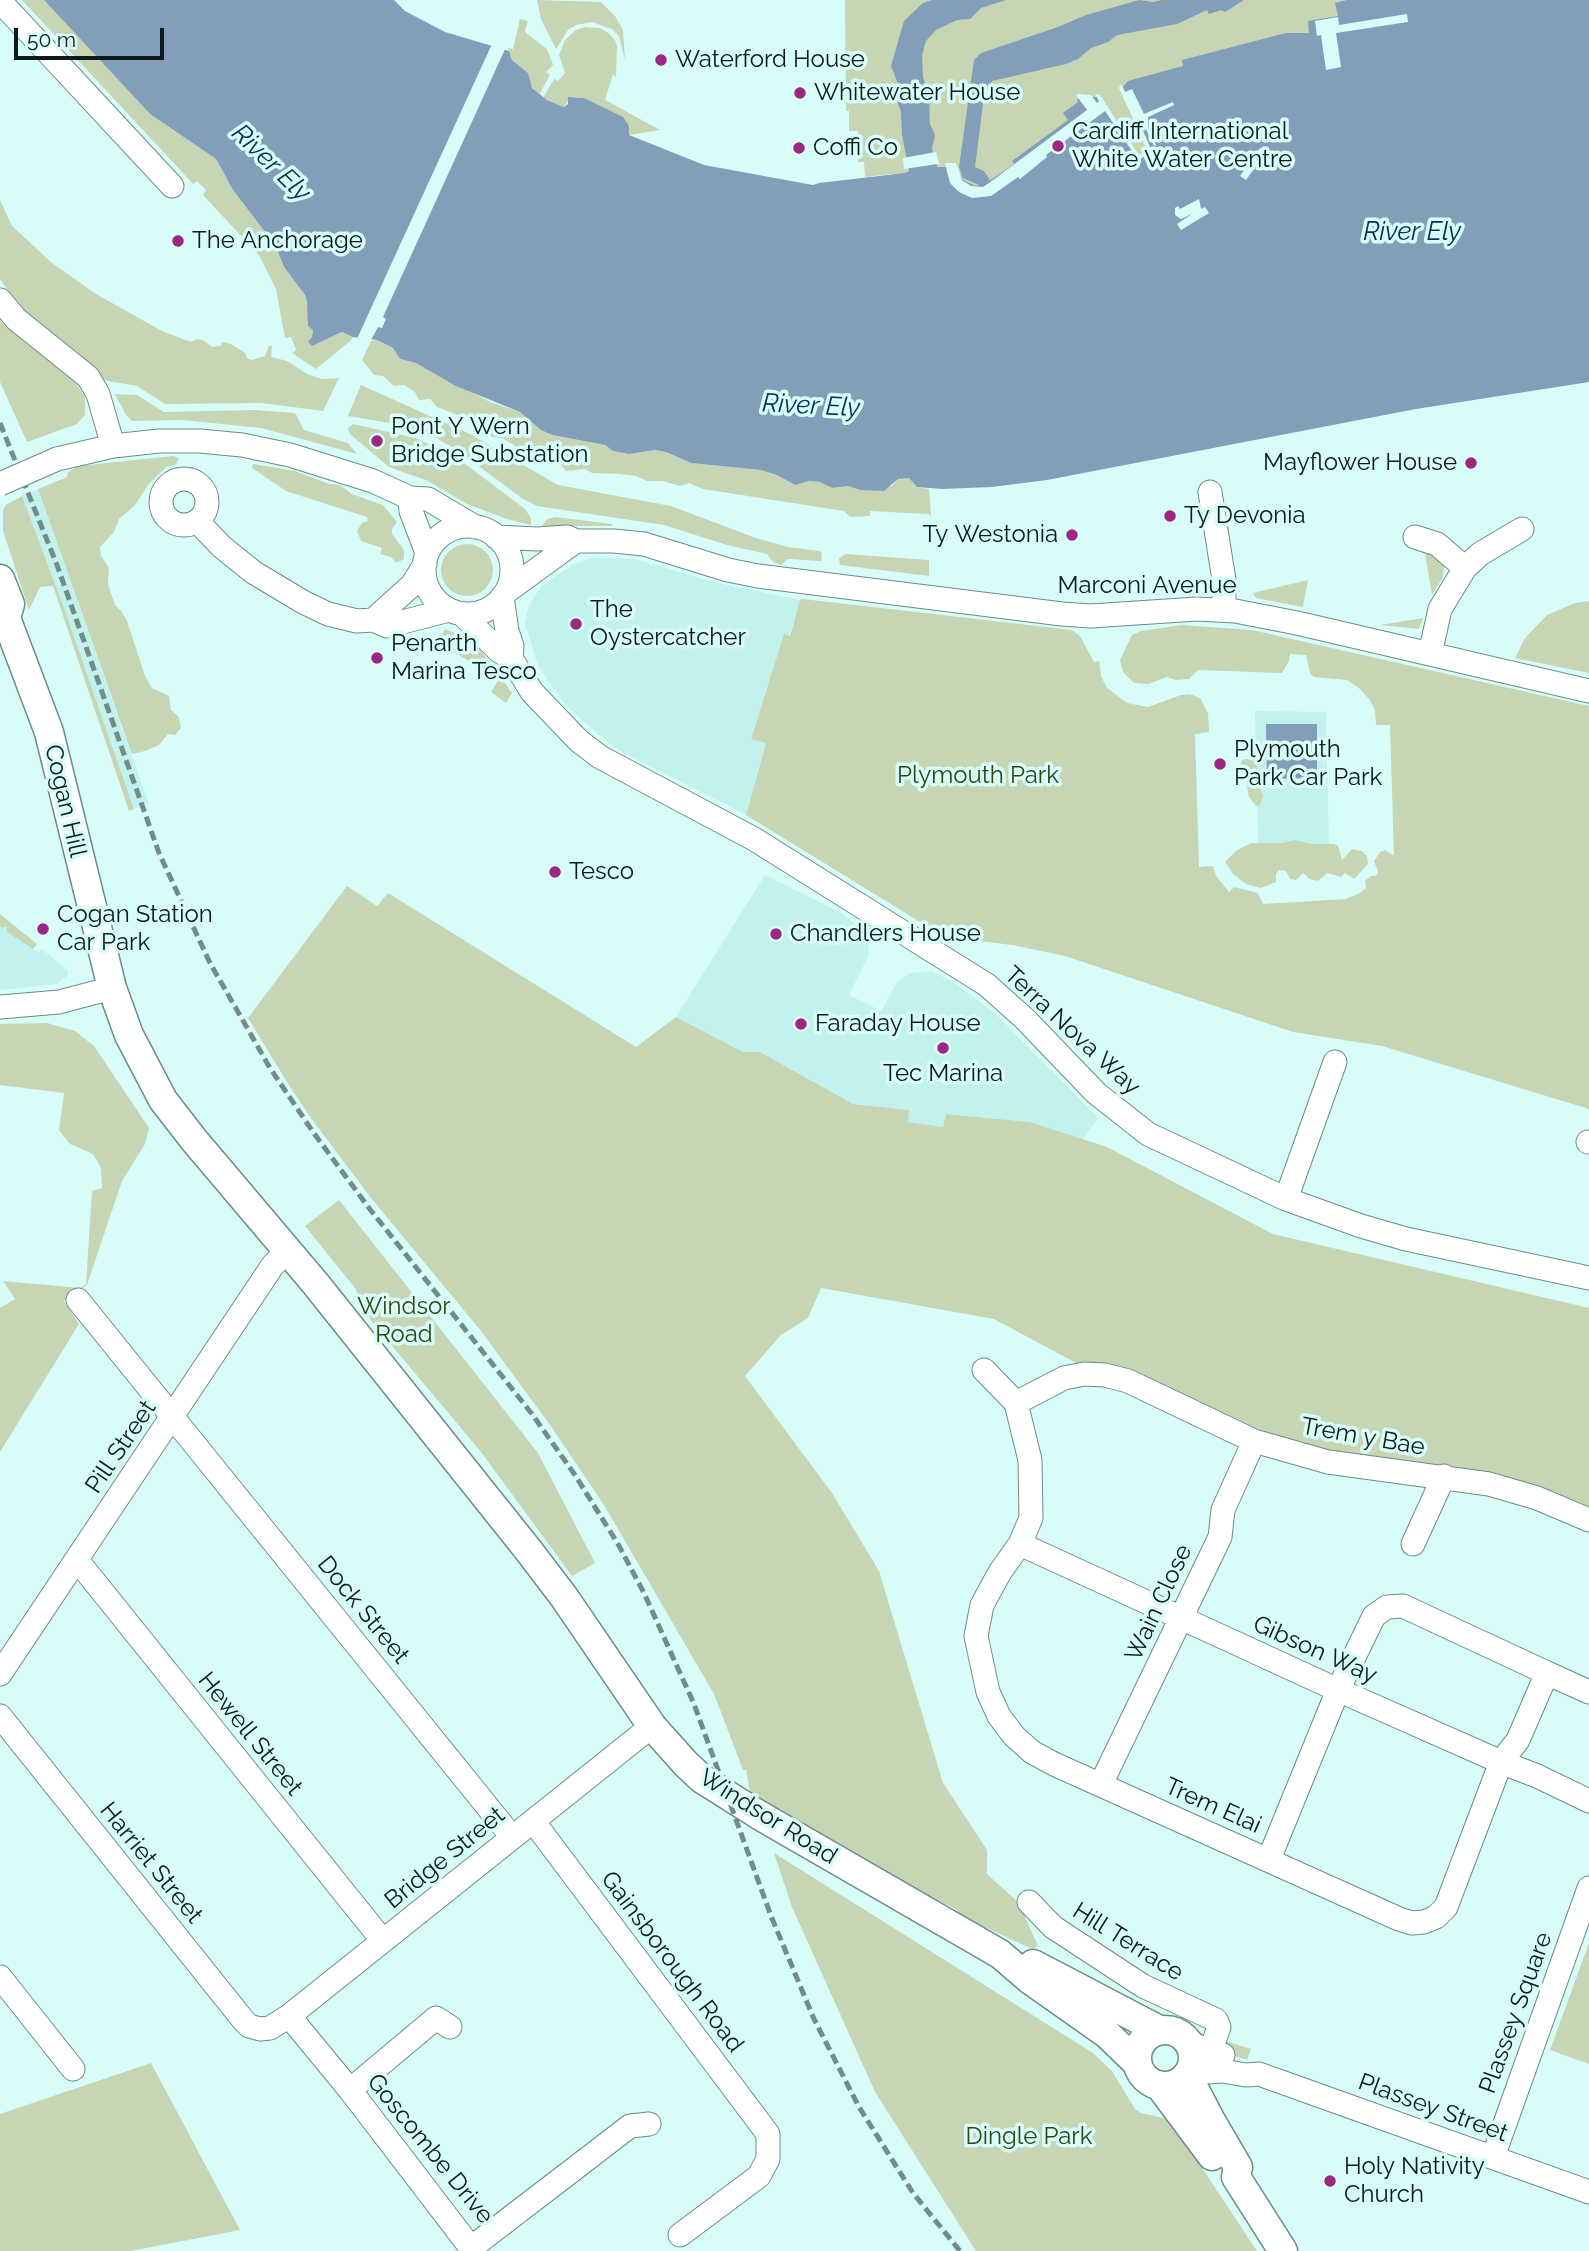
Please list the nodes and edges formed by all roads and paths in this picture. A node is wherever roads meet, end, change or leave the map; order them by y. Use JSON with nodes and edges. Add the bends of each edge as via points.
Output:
{"nodes":[{"id":1,"x":0,"y":1,"type":"edge"},
{"id":2,"x":172,"y":186,"type":"dead end"},
{"id":3,"x":0,"y":300,"type":"edge"},
{"id":4,"x":113,"y":446,"type":"junction"},
{"id":5,"x":0,"y":484,"type":"edge"},
{"id":6,"x":1210,"y":492,"type":"dead end"},
{"id":7,"x":410,"y":498,"type":"junction"},
{"id":8,"x":197,"y":521,"type":"dead end"},
{"id":9,"x":475,"y":527,"type":"junction"},
{"id":10,"x":1522,"y":529,"type":"dead end"},
{"id":11,"x":496,"y":537,"type":"junction"},
{"id":12,"x":1415,"y":537,"type":"dead end"},
{"id":13,"x":576,"y":541,"type":"junction"},
{"id":14,"x":426,"y":559,"type":"junction"},
{"id":15,"x":1465,"y":568,"type":"junction"},
{"id":16,"x":0,"y":579,"type":"edge"},
{"id":17,"x":504,"y":595,"type":"junction"},
{"id":18,"x":1224,"y":610,"type":"junction"},
{"id":19,"x":455,"y":612,"type":"junction"},
{"id":20,"x":3,"y":616,"type":"edge"},
{"id":21,"x":373,"y":620,"type":"junction"},
{"id":22,"x":1430,"y":654,"type":"junction"},
{"id":23,"x":511,"y":658,"type":"junction"},
{"id":24,"x":1589,"y":691,"type":"edge"},
{"id":25,"x":112,"y":988,"type":"junction"},
{"id":26,"x":0,"y":1007,"type":"edge"},
{"id":27,"x":1335,"y":1062,"type":"dead end"},
{"id":28,"x":1286,"y":1199,"type":"junction"},
{"id":29,"x":287,"y":1251,"type":"junction"},
{"id":30,"x":1589,"y":1278,"type":"edge"},
{"id":31,"x":78,"y":1300,"type":"dead end"},
{"id":32,"x":984,"y":1370,"type":"dead end"},
{"id":33,"x":1016,"y":1403,"type":"junction"},
{"id":34,"x":173,"y":1416,"type":"junction"},
{"id":35,"x":1254,"y":1441,"type":"junction"},
{"id":36,"x":1444,"y":1476,"type":"junction"},
{"id":37,"x":1589,"y":1520,"type":"edge"},
{"id":38,"x":1020,"y":1544,"type":"junction"},
{"id":39,"x":1413,"y":1544,"type":"dead end"},
{"id":40,"x":77,"y":1560,"type":"junction"},
{"id":41,"x":1182,"y":1619,"type":"junction"},
{"id":42,"x":1547,"y":1673,"type":"junction"},
{"id":43,"x":0,"y":1674,"type":"edge"},
{"id":44,"x":1338,"y":1690,"type":"junction"},
{"id":45,"x":1589,"y":1692,"type":"edge"},
{"id":46,"x":0,"y":1716,"type":"edge"},
{"id":47,"x":652,"y":1726,"type":"junction"},
{"id":48,"x":1501,"y":1762,"type":"junction"},
{"id":49,"x":1101,"y":1784,"type":"junction"},
{"id":50,"x":1589,"y":1801,"type":"edge"},
{"id":51,"x":533,"y":1821,"type":"junction"},
{"id":52,"x":512,"y":1838,"type":"junction"},
{"id":53,"x":1269,"y":1859,"type":"junction"},
{"id":54,"x":1589,"y":1888,"type":"edge"},
{"id":55,"x":1029,"y":1902,"type":"dead end"},
{"id":56,"x":383,"y":1941,"type":"junction"},
{"id":57,"x":1000,"y":1954,"type":"junction"},
{"id":58,"x":0,"y":1977,"type":"edge"},
{"id":59,"x":280,"y":2022,"type":"junction"},
{"id":60,"x":450,"y":2027,"type":"dead end"},
{"id":61,"x":1159,"y":2030,"type":"junction"},
{"id":62,"x":1200,"y":2047,"type":"junction"},
{"id":63,"x":1137,"y":2063,"type":"junction"},
{"id":64,"x":73,"y":2068,"type":"dead end"},
{"id":65,"x":1188,"y":2074,"type":"junction"},
{"id":66,"x":1259,"y":2074,"type":"junction"},
{"id":67,"x":1159,"y":2085,"type":"junction"},
{"id":68,"x":350,"y":2090,"type":"junction"},
{"id":69,"x":649,"y":2124,"type":"dead end"},
{"id":70,"x":1493,"y":2157,"type":"junction"},
{"id":71,"x":1236,"y":2178,"type":"junction"},
{"id":72,"x":1589,"y":2192,"type":"edge"},
{"id":73,"x":680,"y":2235,"type":"dead end"},
{"id":74,"x":1283,"y":2251,"type":"edge"}],
"edges":[{"from":1,"to":2,"type":"street"},
{"from":3,"to":4,"type":"street","via":[[16,319],[88,377],[98,394]]},
{"from":4,"to":5,"type":"street","bridge":true,"via":[[57,459]]},
{"from":4,"to":7,"type":"street","via":[[180,440],[242,445],[373,481]]},
{"from":6,"to":18,"type":"street","via":[[1224,580]]},
{"from":7,"to":9,"type":"street","via":[[428,499]]},
{"from":7,"to":14,"type":"street"},
{"from":8,"to":21,"type":"street","via":[[237,560],[312,607],[342,619]]},
{"from":9,"to":11,"type":"street"},
{"from":9,"to":14,"type":"street","via":[[445,532],[434,540]]},
{"from":10,"to":15,"type":"street"},
{"from":11,"to":13,"type":"street","name":"Marconi Avenue","via":[[567,537]]},
{"from":11,"to":17,"type":"street","via":[[512,568]]},
{"from":12,"to":15,"type":"street","via":[[1437,544]]},
{"from":13,"to":17,"type":"street"},
{"from":13,"to":18,"type":"street","name":"Marconi Avenue","via":[[644,544],[728,570],[782,580],[1062,614]]},
{"from":14,"to":19,"type":"street","via":[[429,591],[437,602]]},
{"from":14,"to":21,"type":"street","via":[[403,594]]},
{"from":15,"to":22,"type":"street","via":[[1440,609]]},
{"from":16,"to":20,"type":"main road","name":"Cogan Hill","via":[[9,604]]},
{"from":17,"to":19,"type":"street","via":[[475,614]]},
{"from":17,"to":23,"type":"street","name":"Terra Nova Way"},
{"from":18,"to":22,"type":"street","name":"Marconi Avenue"},
{"from":19,"to":21,"type":"street","via":[[387,626]]},
{"from":19,"to":23,"type":"street","name":"Terra Nova Way"},
{"from":20,"to":25,"type":"main road","name":"Cogan Hill","via":[[49,732]]},
{"from":22,"to":24,"type":"street","name":"Marconi Avenue"},
{"from":23,"to":28,"type":"street","name":"Terra Nova Way","via":[[548,711],[600,757],[754,839],[987,985],[1096,1093],[1138,1127]]},
{"from":25,"to":26,"type":"street","via":[[59,1002]]},
{"from":25,"to":29,"type":"main road","name":"Windsor Road","via":[[129,1035],[163,1100]]},
{"from":27,"to":28,"type":"street"},
{"from":28,"to":30,"type":"street","name":"Terra Nova Way","via":[[1383,1233]]},
{"from":29,"to":34,"type":"street","name":"Pill Street","via":[[273,1265]]},
{"from":29,"to":47,"type":"main road","name":"Windsor Road","via":[[529,1551]]},
{"from":31,"to":34,"type":"street","name":"Dock Street"},
{"from":32,"to":33,"type":"street"},
{"from":33,"to":35,"type":"street","name":"Trem y Bae","via":[[1064,1378],[1105,1375],[1128,1381]]},
{"from":33,"to":38,"type":"street","via":[[1030,1460],[1032,1493],[1031,1518]]},
{"from":34,"to":40,"type":"street","name":"Pill Street"},
{"from":34,"to":52,"type":"street","name":"Dock Street"},
{"from":35,"to":36,"type":"street","name":"Trem y Bae","via":[[1328,1462]]},
{"from":35,"to":41,"type":"street","name":"Wain Close","via":[[1223,1510],[1220,1537]]},
{"from":36,"to":37,"type":"street","name":"Trem y Bae","via":[[1537,1498]]},
{"from":36,"to":39,"type":"street"},
{"from":38,"to":41,"type":"street","name":"Gibson Way"},
{"from":38,"to":49,"type":"street","name":"Trem Elai","via":[[982,1605],[976,1636],[988,1692],[999,1716],[1032,1752]]},
{"from":40,"to":43,"type":"street","name":"Pill Street"},
{"from":40,"to":56,"type":"street","name":"Hewell Street"},
{"from":41,"to":44,"type":"street","name":"Gibson Way"},
{"from":41,"to":49,"type":"street","name":"Wain Close"},
{"from":42,"to":44,"type":"street","via":[[1403,1606],[1387,1607],[1374,1616]]},
{"from":42,"to":45,"type":"street"},
{"from":42,"to":48,"type":"street","name":"Trem Elai","via":[[1518,1740]]},
{"from":44,"to":48,"type":"street","name":"Gibson Way"},
{"from":44,"to":53,"type":"street"},
{"from":46,"to":59,"type":"street","name":"Harriet Street","via":[[244,2021],[260,2029]]},
{"from":47,"to":51,"type":"street","name":"Bridge Street"},
{"from":47,"to":57,"type":"main road","name":"Windsor Road","via":[[686,1764],[719,1790]]},
{"from":48,"to":50,"type":"street","name":"Gibson Way"},
{"from":48,"to":53,"type":"street","name":"Trem Elai","via":[[1446,1907],[1436,1917],[1412,1923],[1399,1919]]},
{"from":49,"to":53,"type":"street","name":"Trem Elai"},
{"from":51,"to":52,"type":"street","name":"Bridge Street"},
{"from":51,"to":73,"type":"street","name":"Gainsborough Road","via":[[768,2134],[768,2159],[760,2176]]},
{"from":52,"to":56,"type":"street","name":"Bridge Street"},
{"from":54,"to":70,"type":"street","name":"Plassey Square"},
{"from":55,"to":62,"type":"street","name":"Hill Terrace","via":[[1053,1927],[1143,1986],[1216,2020],[1219,2027]]},
{"from":56,"to":59,"type":"street","name":"Bridge Street"},
{"from":57,"to":61,"type":"main road","name":"Windsor Road","via":[[1038,1965]]},
{"from":57,"to":63,"type":"main road","name":"Windsor Road","via":[[1107,2034]]},
{"from":58,"to":64,"type":"street"},
{"from":59,"to":68,"type":"street","name":"Goscombe Drive"},
{"from":60,"to":68,"type":"street","via":[[436,2018]]},
{"from":61,"to":62,"type":"main road","name":"Windsor Road","via":[[1180,2033]]},
{"from":61,"to":63,"type":"main road","via":[[1139,2045]]},
{"from":62,"to":65,"type":"main road","name":"Windsor Road"},
{"from":62,"to":66,"type":"street","name":"Plassey Street","via":[[1248,2064]]},
{"from":63,"to":67,"type":"main road","name":"Windsor Road","via":[[1145,2078]]},
{"from":65,"to":66,"type":"street","name":"Plassey Street"},
{"from":65,"to":67,"type":"main road","via":[[1171,2085]]},
{"from":65,"to":71,"type":"main road","name":"Windsor Road","via":[[1238,2167]]},
{"from":66,"to":70,"type":"street","name":"Plassey Street"},
{"from":67,"to":71,"type":"main road","name":"Windsor Road","via":[[1224,2174]]},
{"from":68,"to":69,"type":"street","name":"Goscombe Drive","via":[[471,2248],[630,2126]]},
{"from":70,"to":72,"type":"street","name":"Plassey Street"},
{"from":71,"to":74,"type":"main road","name":"Windsor Road"}]}
